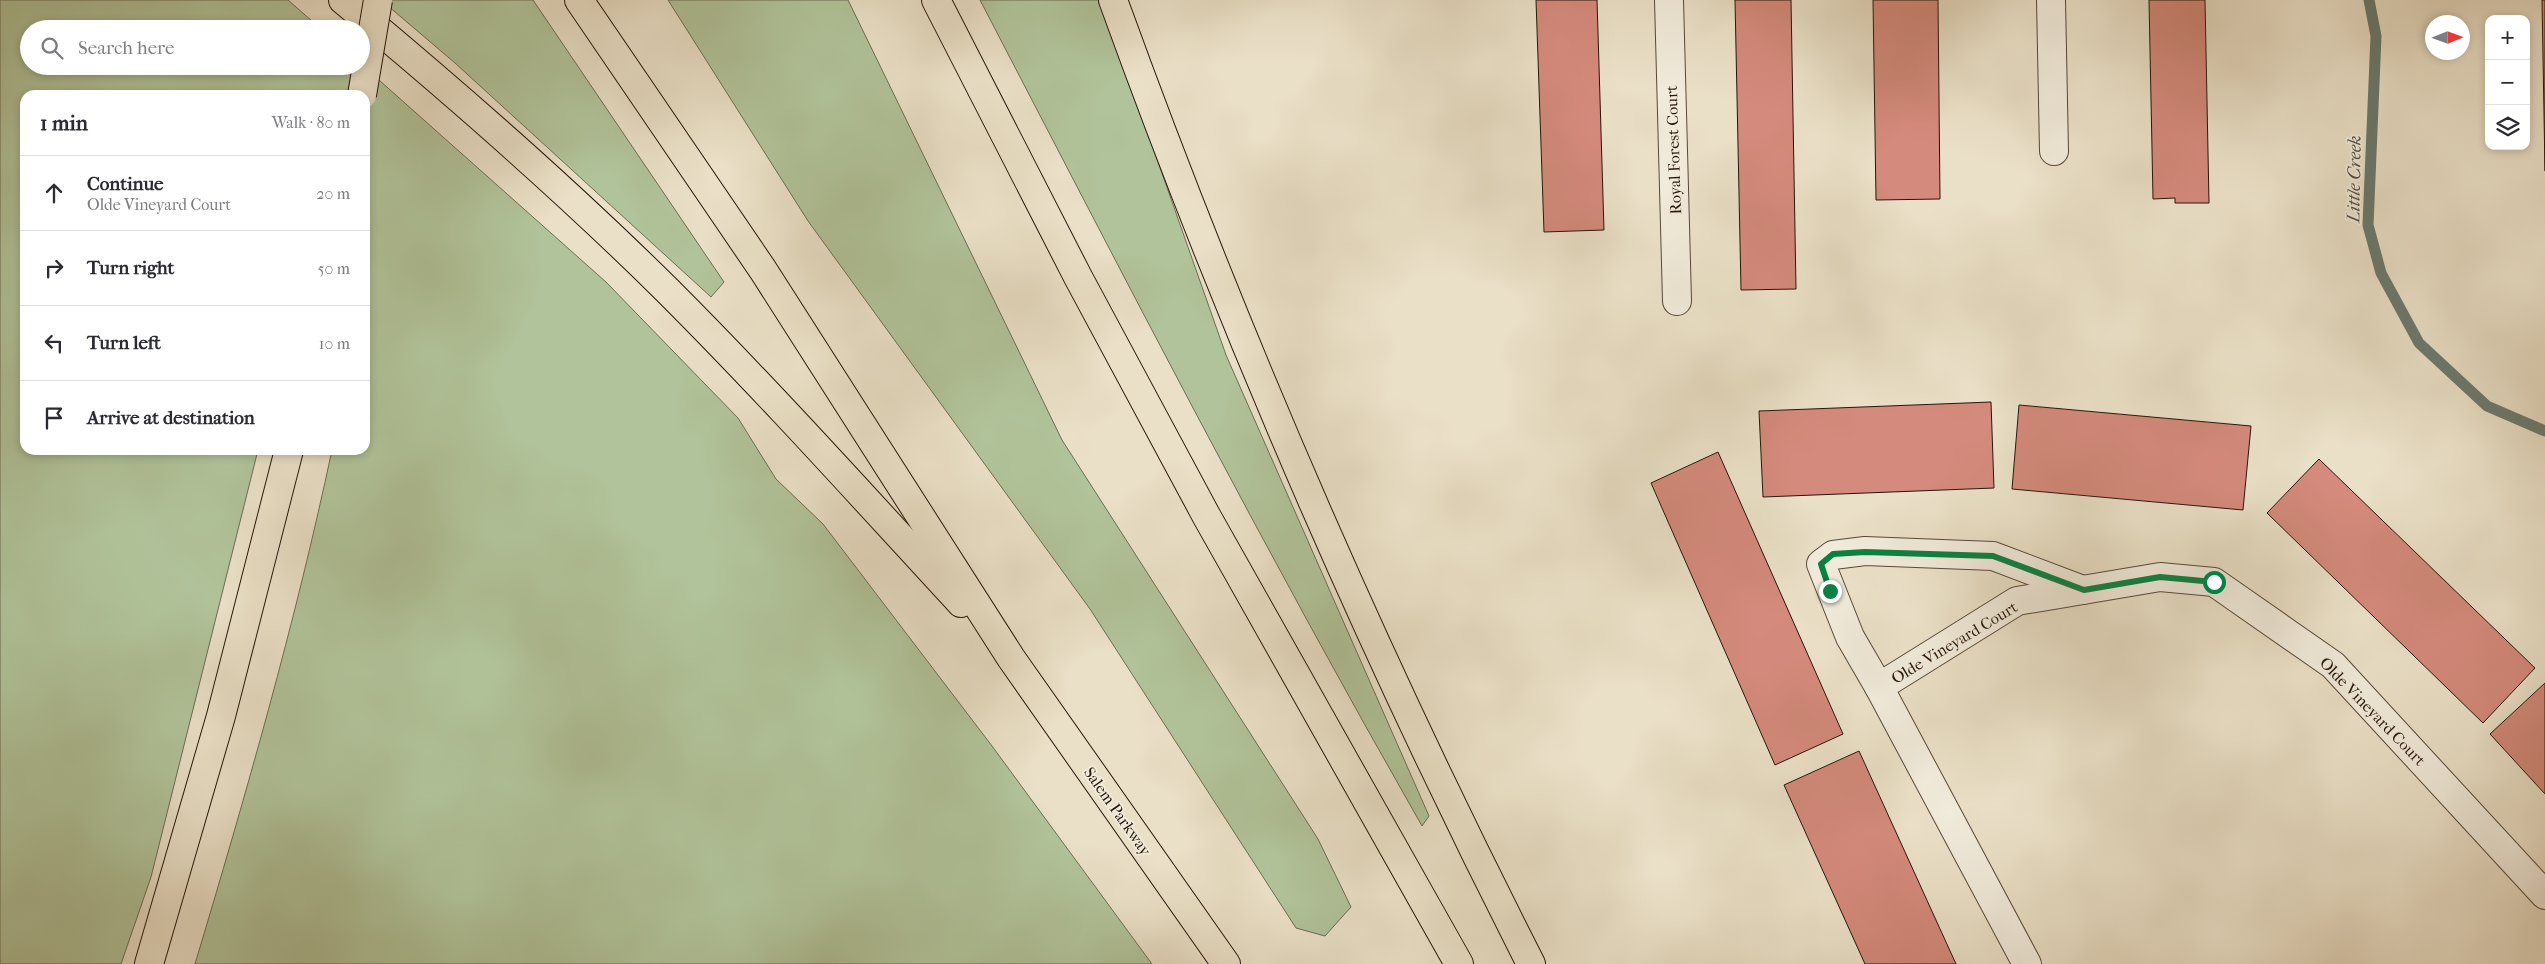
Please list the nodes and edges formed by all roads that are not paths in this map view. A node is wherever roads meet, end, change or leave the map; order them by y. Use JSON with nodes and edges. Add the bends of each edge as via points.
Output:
{"nodes":[{"id":1,"x":343,"y":0,"type":"edge"},
{"id":2,"x":378,"y":0,"type":"edge"},
{"id":3,"x":579,"y":0,"type":"edge"},
{"id":4,"x":936,"y":0,"type":"edge"},
{"id":5,"x":1113,"y":0,"type":"edge"},
{"id":6,"x":1669,"y":0,"type":"edge"},
{"id":7,"x":2051,"y":0,"type":"edge"},
{"id":8,"x":367,"y":20,"type":"edge"},
{"id":9,"x":370,"y":22,"type":"edge"},
{"id":10,"x":370,"y":48,"type":"edge"},
{"id":11,"x":365,"y":75,"type":"edge"},
{"id":12,"x":363,"y":90,"type":"edge"},
{"id":13,"x":2054,"y":151,"type":"dead end"},
{"id":14,"x":1677,"y":300,"type":"dead end"},
{"id":15,"x":288,"y":455,"type":"edge"},
{"id":16,"x":2084,"y":590,"type":"junction"},
{"id":17,"x":1011,"y":658,"type":"junction"},
{"id":18,"x":1880,"y":687,"type":"junction"},
{"id":19,"x":2545,"y":895,"type":"edge"},
{"id":20,"x":149,"y":964,"type":"edge"},
{"id":21,"x":1226,"y":964,"type":"edge"},
{"id":22,"x":1459,"y":964,"type":"edge"},
{"id":23,"x":1531,"y":964,"type":"edge"},
{"id":24,"x":2027,"y":964,"type":"edge"}],
"edges":[{"from":1,"to":8,"type":"highway"},
{"from":2,"to":10,"type":"highway","bridge":true},
{"from":3,"to":17,"type":"highway","via":[[763,270]]},
{"from":4,"to":22,"type":"highway","via":[[1083,286],[1207,517]]},
{"from":5,"to":23,"type":"highway","via":[[1195,216],[1272,405],[1353,591]]},
{"from":6,"to":14,"type":"street","name":"Royal Forest Court"},
{"from":7,"to":13,"type":"street"},
{"from":9,"to":17,"type":"highway","via":[[543,173],[666,289],[785,411]]},
{"from":11,"to":12,"type":"highway","bridge":true},
{"from":15,"to":20,"type":"highway","via":[[221,716]]},
{"from":16,"to":18,"type":"street","name":"Olde Vineyard Court","via":[[2017,601]]},
{"from":16,"to":18,"type":"street","via":[[1993,556],[1833,554],[1821,564],[1850,637]]},
{"from":16,"to":19,"type":"street","name":"Olde Vineyard Court","via":[[2160,577],[2214,582],[2333,665]]},
{"from":17,"to":21,"type":"highway","name":"Salem Parkway"},
{"from":18,"to":24,"type":"street","name":"Olde Vineyard Court"}]}
